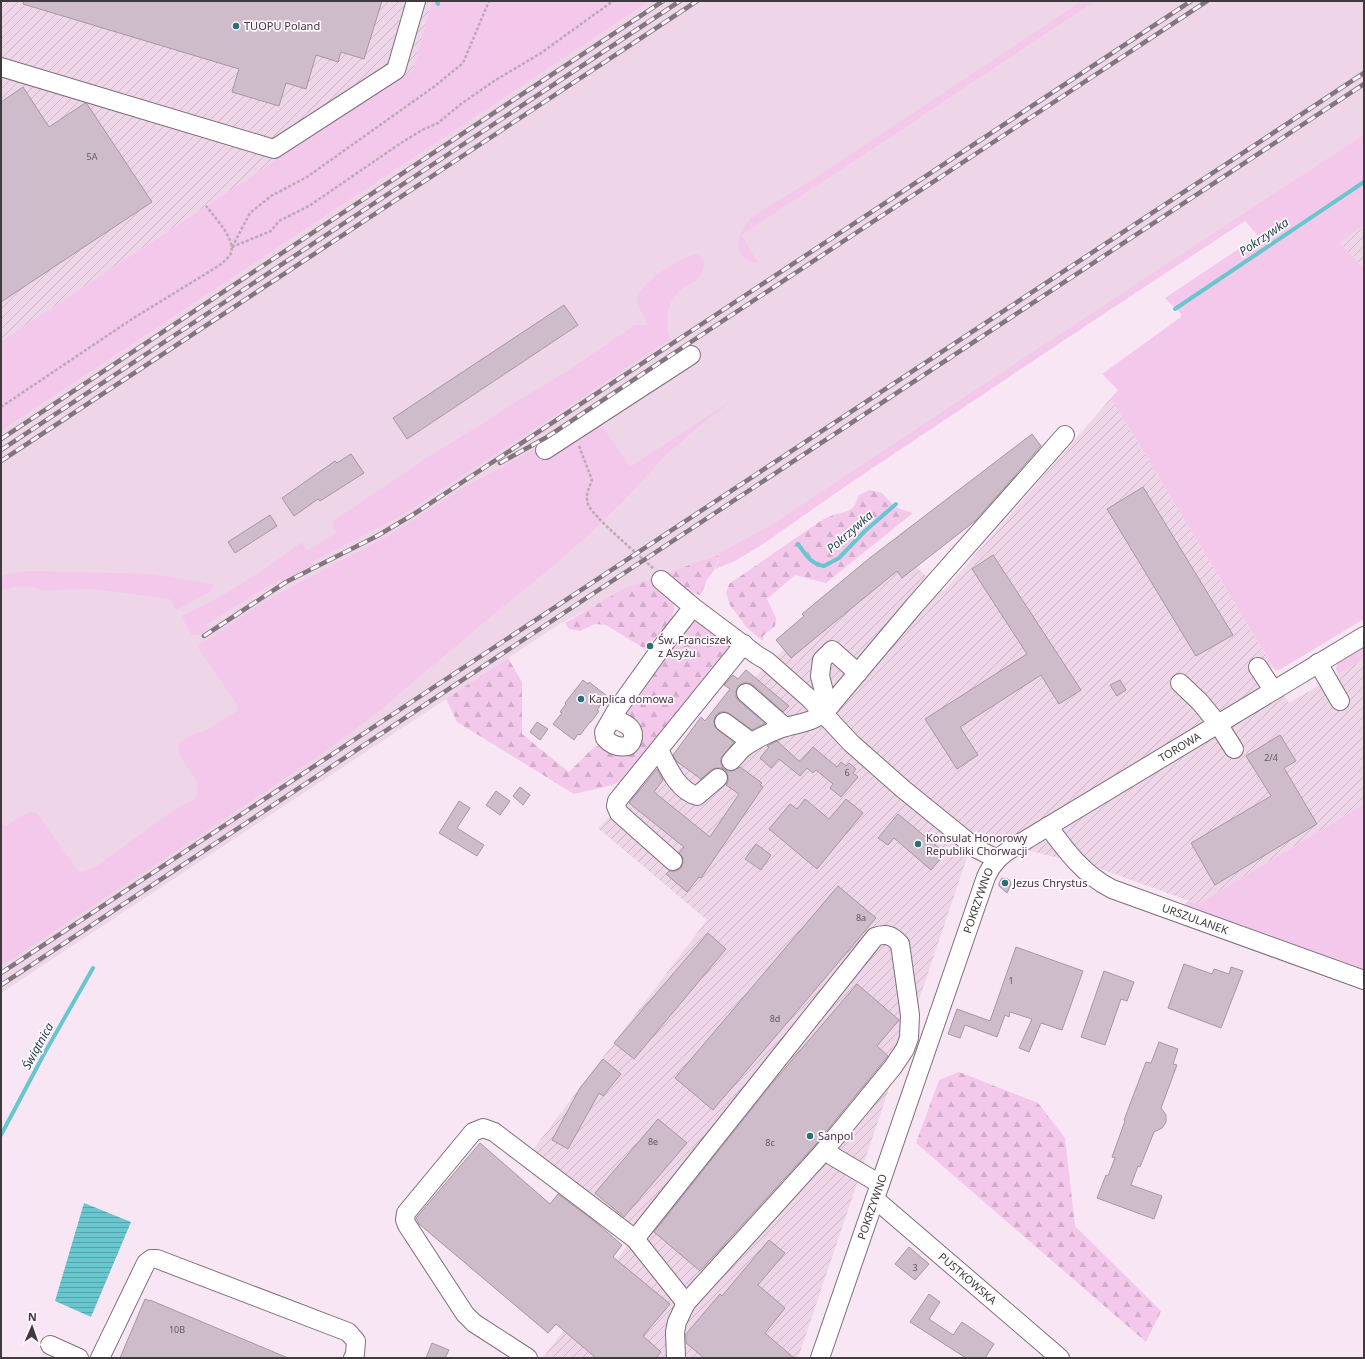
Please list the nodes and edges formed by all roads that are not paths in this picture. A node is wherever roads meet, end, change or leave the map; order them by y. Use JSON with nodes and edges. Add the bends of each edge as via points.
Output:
{"nodes":[{"id":1,"x":416,"y":1,"type":"edge"},
{"id":2,"x":1,"y":67,"type":"edge"},
{"id":3,"x":691,"y":356,"type":"dead end"},
{"id":4,"x":1065,"y":436,"type":"dead end"},
{"id":5,"x":545,"y":450,"type":"dead end"},
{"id":6,"x":659,"y":575,"type":"road end"},
{"id":7,"x":693,"y":607,"type":"junction"},
{"id":8,"x":1364,"y":636,"type":"edge"},
{"id":9,"x":744,"y":644,"type":"junction"},
{"id":10,"x":1318,"y":663,"type":"junction"},
{"id":11,"x":1258,"y":667,"type":"dead end"},
{"id":12,"x":858,"y":673,"type":"junction"},
{"id":13,"x":1180,"y":683,"type":"dead end"},
{"id":14,"x":1273,"y":690,"type":"junction"},
{"id":15,"x":746,"y":693,"type":"dead end"},
{"id":16,"x":1340,"y":701,"type":"dead end"},
{"id":17,"x":827,"y":709,"type":"junction"},
{"id":18,"x":612,"y":718,"type":"dead end"},
{"id":19,"x":724,"y":722,"type":"dead end"},
{"id":20,"x":1218,"y":724,"type":"junction"},
{"id":21,"x":785,"y":728,"type":"junction"},
{"id":22,"x":751,"y":742,"type":"junction"},
{"id":23,"x":1234,"y":749,"type":"dead end"},
{"id":24,"x":659,"y":750,"type":"junction"},
{"id":25,"x":731,"y":761,"type":"dead end"},
{"id":26,"x":718,"y":778,"type":"dead end"},
{"id":27,"x":1048,"y":826,"type":"junction"},
{"id":28,"x":997,"y":859,"type":"junction"},
{"id":29,"x":673,"y":861,"type":"dead end"},
{"id":30,"x":1364,"y":980,"type":"edge"},
{"id":31,"x":824,"y":1151,"type":"junction"},
{"id":32,"x":878,"y":1191,"type":"junction"},
{"id":33,"x":635,"y":1239,"type":"junction"},
{"id":34,"x":686,"y":1303,"type":"junction"},
{"id":35,"x":50,"y":1345,"type":"dead end"},
{"id":36,"x":79,"y":1358,"type":"edge"},
{"id":37,"x":100,"y":1358,"type":"edge"},
{"id":38,"x":353,"y":1358,"type":"edge"},
{"id":39,"x":528,"y":1358,"type":"edge"},
{"id":40,"x":676,"y":1358,"type":"edge"},
{"id":41,"x":820,"y":1358,"type":"edge"},
{"id":42,"x":1060,"y":1358,"type":"edge"}],
"edges":[{"from":1,"to":2,"type":"street","via":[[396,70],[274,148]]},
{"from":3,"to":5,"type":"street"},
{"from":4,"to":12,"type":"street"},
{"from":6,"to":7,"type":"street","name":"POKRZYWNO"},
{"from":7,"to":9,"type":"street","name":"POKRZYWNO"},
{"from":7,"to":18,"type":"street"},
{"from":8,"to":10,"type":"street","name":"TOROWA"},
{"from":9,"to":17,"type":"street","name":"POKRZYWNO","via":[[767,660],[810,699]]},
{"from":9,"to":24,"type":"street"},
{"from":10,"to":14,"type":"street","name":"TOROWA"},
{"from":10,"to":16,"type":"street"},
{"from":11,"to":14,"type":"street"},
{"from":12,"to":17,"type":"street"},
{"from":12,"to":17,"type":"street","via":[[832,650],[822,660],[820,676]]},
{"from":13,"to":20,"type":"street"},
{"from":14,"to":20,"type":"street","name":"TOROWA"},
{"from":15,"to":21,"type":"street"},
{"from":17,"to":21,"type":"street","via":[[816,719]]},
{"from":17,"to":28,"type":"street","name":"POKRZYWNO","via":[[851,742],[909,794],[977,849]]},
{"from":19,"to":22,"type":"street"},
{"from":20,"to":23,"type":"street"},
{"from":20,"to":27,"type":"street","name":"TOROWA"},
{"from":21,"to":22,"type":"street"},
{"from":22,"to":25,"type":"street"},
{"from":24,"to":26,"type":"street","via":[[676,782],[691,794],[697,796]]},
{"from":24,"to":29,"type":"street","via":[[617,801],[616,806],[619,813]]},
{"from":27,"to":28,"type":"street","name":"TOROWA"},
{"from":27,"to":30,"type":"street","name":"URSZULANEK","via":[[1081,867],[1112,889]]},
{"from":28,"to":32,"type":"street","name":"POKRZYWNO","via":[[986,876]]},
{"from":31,"to":32,"type":"street","name":"PUSTKOWSKA"},
{"from":31,"to":33,"type":"street","via":[[893,1067],[909,1038],[910,1015],[900,944],[893,936],[884,934],[875,937]]},
{"from":31,"to":34,"type":"street"},
{"from":32,"to":41,"type":"street","name":"POKRZYWNO"},
{"from":32,"to":42,"type":"street","name":"PUSTKOWSKA"},
{"from":33,"to":34,"type":"street"},
{"from":33,"to":39,"type":"street","via":[[494,1132],[483,1128],[473,1132],[406,1213],[406,1225],[465,1314],[474,1323]]},
{"from":34,"to":40,"type":"street","via":[[675,1332]]},
{"from":35,"to":36,"type":"street"},
{"from":37,"to":38,"type":"street","via":[[146,1263],[151,1259],[157,1259],[348,1332],[356,1341]]}]}
